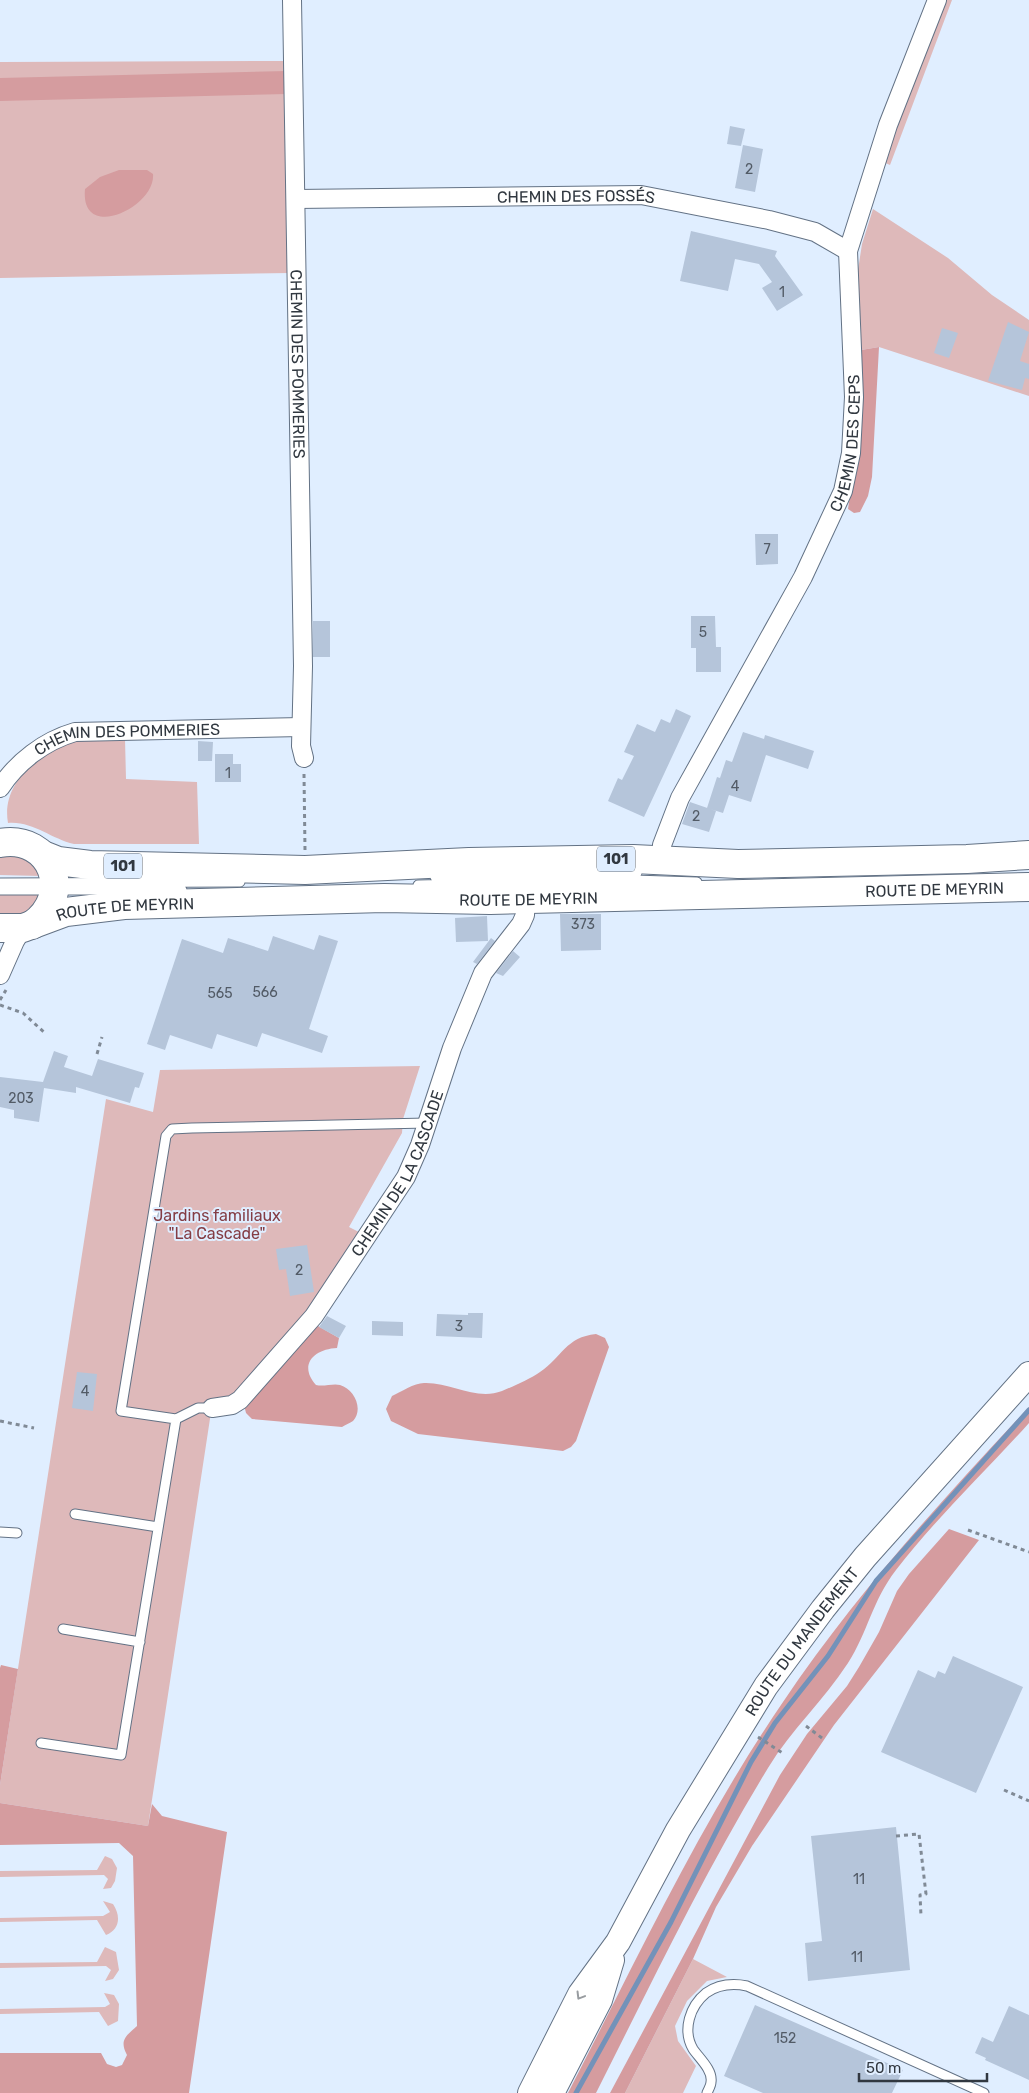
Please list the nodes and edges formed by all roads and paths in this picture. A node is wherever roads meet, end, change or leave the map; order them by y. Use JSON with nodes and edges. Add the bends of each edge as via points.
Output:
{"nodes":[{"id":1,"x":292,"y":0,"type":"edge"},
{"id":2,"x":937,"y":0,"type":"edge"},
{"id":3,"x":296,"y":199,"type":"junction"},
{"id":4,"x":848,"y":251,"type":"junction"},
{"id":5,"x":301,"y":727,"type":"junction"},
{"id":6,"x":304,"y":758,"type":"joint"},
{"id":7,"x":0,"y":788,"type":"edge"},
{"id":8,"x":0,"y":843,"type":"edge"},
{"id":9,"x":305,"y":853,"type":"dead end"},
{"id":10,"x":43,"y":855,"type":"junction"},
{"id":11,"x":1029,"y":855,"type":"edge"},
{"id":12,"x":661,"y":859,"type":"junction"},
{"id":13,"x":823,"y":872,"type":"dead end"},
{"id":14,"x":735,"y":874,"type":"dead end"},
{"id":15,"x":410,"y":878,"type":"dead end"},
{"id":16,"x":0,"y":883,"type":"edge"},
{"id":17,"x":251,"y":885,"type":"dead end"},
{"id":18,"x":55,"y":886,"type":"junction"},
{"id":19,"x":404,"y":886,"type":"dead end"},
{"id":20,"x":1029,"y":887,"type":"edge"},
{"id":21,"x":0,"y":890,"type":"edge"},
{"id":22,"x":526,"y":898,"type":"junction"},
{"id":23,"x":18,"y":927,"type":"edge"},
{"id":24,"x":0,"y":975,"type":"edge"},
{"id":25,"x":0,"y":1005,"type":"edge"},
{"id":26,"x":46,"y":1034,"type":"dead end"},
{"id":27,"x":102,"y":1037,"type":"dead end"},
{"id":28,"x":97,"y":1054,"type":"dead end"},
{"id":29,"x":427,"y":1123,"type":"junction"},
{"id":30,"x":1029,"y":1374,"type":"edge"},
{"id":31,"x":212,"y":1408,"type":"joint"},
{"id":32,"x":176,"y":1419,"type":"junction"},
{"id":33,"x":0,"y":1421,"type":"edge"},
{"id":34,"x":34,"y":1428,"type":"dead end"},
{"id":35,"x":75,"y":1514,"type":"dead end"},
{"id":36,"x":158,"y":1527,"type":"junction"},
{"id":37,"x":968,"y":1530,"type":"dead end"},
{"id":38,"x":0,"y":1532,"type":"edge"},
{"id":39,"x":17,"y":1533,"type":"dead end"},
{"id":40,"x":1029,"y":1552,"type":"edge"},
{"id":41,"x":63,"y":1630,"type":"dead end"},
{"id":42,"x":140,"y":1642,"type":"junction"},
{"id":43,"x":806,"y":1726,"type":"dead end"},
{"id":44,"x":755,"y":1735,"type":"dead end"},
{"id":45,"x":822,"y":1738,"type":"dead end"},
{"id":46,"x":41,"y":1743,"type":"dead end"},
{"id":47,"x":784,"y":1754,"type":"dead end"},
{"id":48,"x":1004,"y":1790,"type":"dead end"},
{"id":49,"x":1029,"y":1802,"type":"edge"},
{"id":50,"x":896,"y":1836,"type":"dead end"},
{"id":51,"x":921,"y":1916,"type":"dead end"},
{"id":52,"x":618,"y":1942,"type":"junction"},
{"id":53,"x":530,"y":2093,"type":"edge"},
{"id":54,"x":552,"y":2093,"type":"edge"},
{"id":55,"x":707,"y":2093,"type":"edge"},
{"id":56,"x":984,"y":2093,"type":"edge"}],
"edges":[{"from":1,"to":3,"type":"street","name":"CHEMIN DES POMMERIES"},
{"from":2,"to":4,"type":"street","name":"CHEMIN DES CEPS","via":[[888,125]]},
{"from":3,"to":4,"type":"street","name":"CHEMIN DES FOSSÉS","via":[[641,195],[815,232]]},
{"from":3,"to":5,"type":"street","name":"CHEMIN DES POMMERIES","via":[[304,666]]},
{"from":4,"to":12,"type":"street","name":"CHEMIN DES CEPS","via":[[854,397],[851,453],[843,491],[798,586],[680,798],[662,845]]},
{"from":5,"to":6,"type":"street","name":"CHEMIN DES POMMERIES"},
{"from":5,"to":7,"type":"street","name":"CHEMIN DES POMMERIES","via":[[75,732],[55,739],[34,753]]},
{"from":6,"to":9,"type":"path"},
{"from":8,"to":10,"type":"main road","name":"ROUTE DE MEYRIN","number":"101","via":[[19,842]]},
{"from":10,"to":12,"type":"main road","name":"ROUTE DE MEYRIN","number":"101","via":[[58,861],[90,865],[245,870]]},
{"from":10,"to":18,"type":"main road","via":[[51,868]]},
{"from":11,"to":12,"type":"main road","name":"ROUTE DE MEYRIN","number":"101","via":[[738,864]]},
{"from":13,"to":14,"type":"lane"},
{"from":15,"to":19,"type":"lane","via":[[634,873],[706,878]]},
{"from":16,"to":18,"type":"lane"},
{"from":17,"to":18,"type":"lane"},
{"from":18,"to":21,"type":"lane"},
{"from":18,"to":23,"type":"main road","name":"ROUTE DE MEYRIN","via":[[45,914]]},
{"from":20,"to":22,"type":"main road","name":"ROUTE DE MEYRIN","number":"101"},
{"from":22,"to":23,"type":"main road","name":"ROUTE DE MEYRIN","number":"101","via":[[124,905],[66,912]]},
{"from":22,"to":29,"type":"street","name":"CHEMIN DE LA CASCADE","via":[[521,924],[483,973],[452,1048]]},
{"from":23,"to":24,"type":"street"},
{"from":25,"to":26,"type":"path","via":[[23,1013]]},
{"from":27,"to":28,"type":"path"},
{"from":29,"to":31,"type":"street","name":"CHEMIN DE LA CASCADE","via":[[406,1177],[314,1316],[240,1400],[232,1406]]},
{"from":29,"to":32,"type":"lane","via":[[192,1128],[172,1129],[166,1136],[121,1411]]},
{"from":30,"to":52,"type":"main road","name":"ROUTE DU MANDEMENT","via":[[865,1557],[787,1658],[709,1777]]},
{"from":31,"to":32,"type":"lane","via":[[198,1408]]},
{"from":32,"to":36,"type":"lane"},
{"from":33,"to":34,"type":"path"},
{"from":35,"to":36,"type":"lane"},
{"from":36,"to":42,"type":"lane"},
{"from":37,"to":40,"type":"path"},
{"from":38,"to":39,"type":"lane"},
{"from":41,"to":42,"type":"lane"},
{"from":42,"to":46,"type":"lane","via":[[121,1755]]},
{"from":43,"to":45,"type":"path"},
{"from":44,"to":47,"type":"path"},
{"from":48,"to":49,"type":"path"},
{"from":50,"to":51,"type":"path","via":[[919,1834],[926,1894],[920,1895]]},
{"from":52,"to":53,"type":"main road","name":"ROUTE DU MANDEMENT","one_way":true,"via":[[580,1994]]},
{"from":52,"to":54,"type":"main road","name":"ROUTE DU MANDEMENT","via":[[600,2000]]},
{"from":55,"to":56,"type":"lane","via":[[710,2075],[692,2047],[688,2022],[696,2004],[708,1992],[726,1984],[737,1984]]}]}
